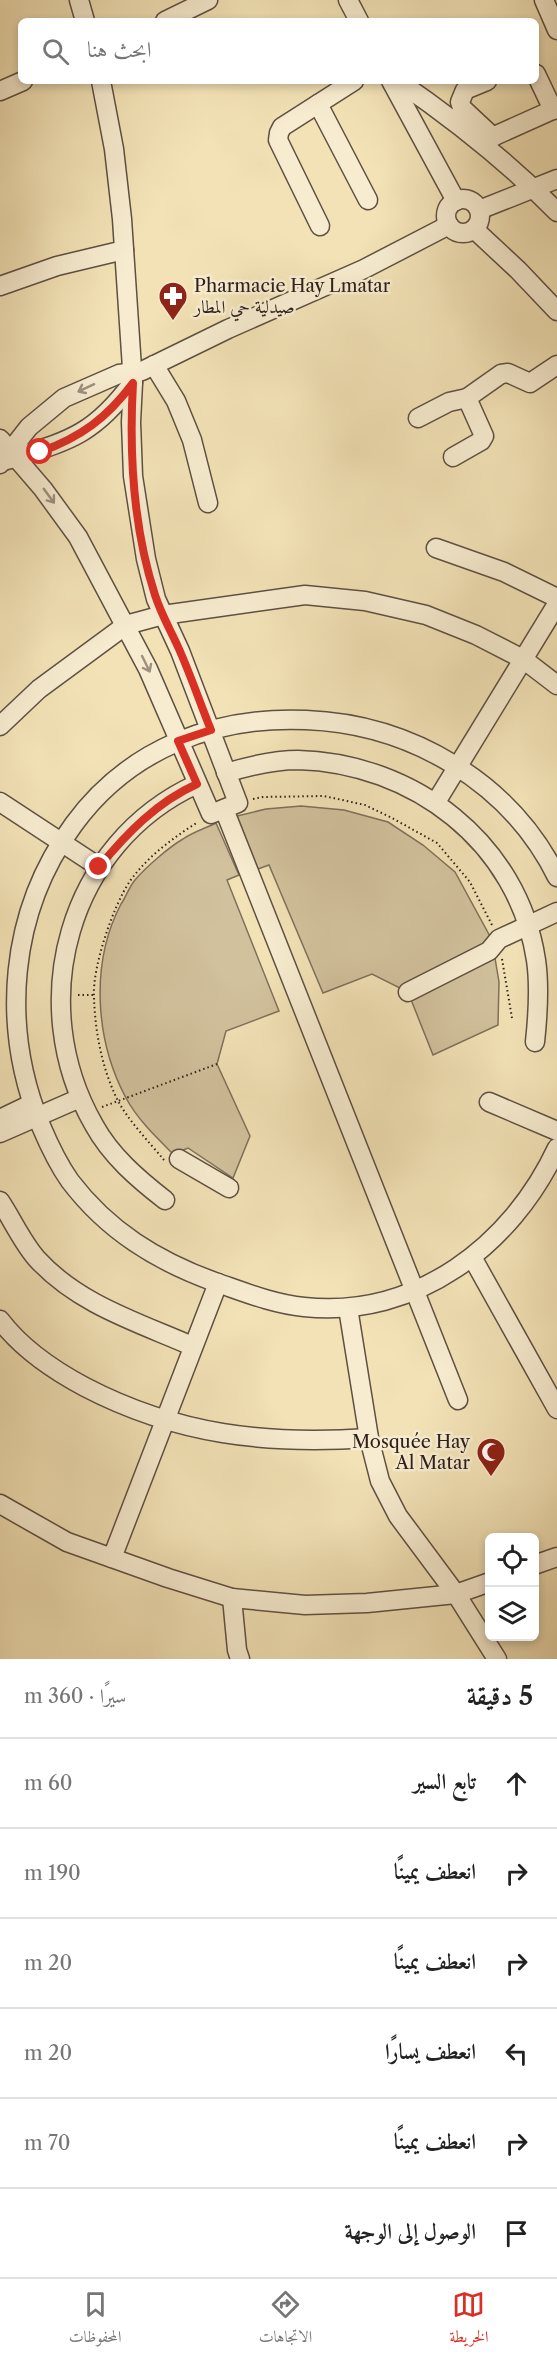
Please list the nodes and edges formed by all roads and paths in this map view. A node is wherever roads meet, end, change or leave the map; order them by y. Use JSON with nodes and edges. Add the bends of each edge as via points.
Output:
{"nodes":[{"id":1,"x":79,"y":0,"type":"edge"},
{"id":2,"x":208,"y":0,"type":"edge"},
{"id":3,"x":348,"y":0,"type":"edge"},
{"id":4,"x":544,"y":0,"type":"edge"},
{"id":5,"x":84,"y":18,"type":"edge"},
{"id":6,"x":171,"y":18,"type":"edge"},
{"id":7,"x":357,"y":18,"type":"edge"},
{"id":8,"x":557,"y":30,"type":"edge"},
{"id":9,"x":539,"y":80,"type":"edge"},
{"id":10,"x":18,"y":83,"type":"edge"},
{"id":11,"x":102,"y":84,"type":"edge"},
{"id":12,"x":349,"y":84,"type":"edge"},
{"id":13,"x":393,"y":84,"type":"edge"},
{"id":14,"x":402,"y":84,"type":"edge"},
{"id":15,"x":480,"y":84,"type":"edge"},
{"id":16,"x":0,"y":91,"type":"edge"},
{"id":17,"x":318,"y":104,"type":"junction"},
{"id":18,"x":555,"y":109,"type":"edge"},
{"id":19,"x":486,"y":140,"type":"junction"},
{"id":20,"x":557,"y":179,"type":"edge"},
{"id":21,"x":534,"y":188,"type":"junction"},
{"id":22,"x":368,"y":200,"type":"dead end"},
{"id":23,"x":456,"y":201,"type":"junction"},
{"id":24,"x":479,"y":210,"type":"junction"},
{"id":25,"x":557,"y":212,"type":"edge"},
{"id":26,"x":449,"y":225,"type":"junction"},
{"id":27,"x":320,"y":226,"type":"dead end"},
{"id":28,"x":474,"y":230,"type":"junction"},
{"id":29,"x":124,"y":250,"type":"junction"},
{"id":30,"x":0,"y":286,"type":"edge"},
{"id":31,"x":557,"y":311,"type":"edge"},
{"id":32,"x":557,"y":365,"type":"edge"},
{"id":33,"x":140,"y":372,"type":"junction"},
{"id":34,"x":466,"y":398,"type":"junction"},
{"id":35,"x":418,"y":418,"type":"dead end"},
{"id":36,"x":6,"y":454,"type":"edge"},
{"id":37,"x":453,"y":458,"type":"dead end"},
{"id":38,"x":208,"y":502,"type":"dead end"},
{"id":39,"x":436,"y":548,"type":"dead end"},
{"id":40,"x":557,"y":598,"type":"edge"},
{"id":41,"x":557,"y":604,"type":"edge"},
{"id":42,"x":163,"y":615,"type":"junction"},
{"id":43,"x":126,"y":625,"type":"junction"},
{"id":44,"x":523,"y":659,"type":"junction"},
{"id":45,"x":557,"y":685,"type":"edge"},
{"id":46,"x":0,"y":726,"type":"edge"},
{"id":47,"x":211,"y":730,"type":"junction"},
{"id":48,"x":178,"y":741,"type":"junction"},
{"id":49,"x":458,"y":766,"type":"junction"},
{"id":50,"x":226,"y":773,"type":"junction"},
{"id":51,"x":197,"y":784,"type":"junction"},
{"id":52,"x":436,"y":802,"type":"junction"},
{"id":53,"x":2,"y":807,"type":"edge"},
{"id":54,"x":224,"y":808,"type":"junction"},
{"id":55,"x":61,"y":843,"type":"junction"},
{"id":56,"x":99,"y":867,"type":"junction"},
{"id":57,"x":557,"y":877,"type":"edge"},
{"id":58,"x":557,"y":912,"type":"edge"},
{"id":59,"x":526,"y":924,"type":"junction"},
{"id":60,"x":499,"y":939,"type":"junction"},
{"id":61,"x":408,"y":992,"type":"dead end"},
{"id":62,"x":512,"y":1018,"type":"dead end"},
{"id":63,"x":535,"y":1042,"type":"dead end"},
{"id":64,"x":217,"y":1064,"type":"dead end"},
{"id":65,"x":118,"y":1102,"type":"junction"},
{"id":66,"x":489,"y":1102,"type":"dead end"},
{"id":67,"x":84,"y":1105,"type":"junction"},
{"id":68,"x":34,"y":1111,"type":"junction"},
{"id":69,"x":0,"y":1119,"type":"edge"},
{"id":70,"x":557,"y":1131,"type":"edge"},
{"id":71,"x":0,"y":1133,"type":"edge"},
{"id":72,"x":557,"y":1148,"type":"edge"},
{"id":73,"x":179,"y":1160,"type":"joint"},
{"id":74,"x":229,"y":1188,"type":"dead end"},
{"id":75,"x":165,"y":1200,"type":"dead end"},
{"id":76,"x":0,"y":1201,"type":"edge"},
{"id":77,"x":472,"y":1257,"type":"junction"},
{"id":78,"x":218,"y":1283,"type":"junction"},
{"id":79,"x":416,"y":1291,"type":"junction"},
{"id":80,"x":348,"y":1308,"type":"junction"},
{"id":81,"x":3,"y":1331,"type":"edge"},
{"id":82,"x":192,"y":1346,"type":"junction"},
{"id":83,"x":458,"y":1400,"type":"dead end"},
{"id":84,"x":557,"y":1409,"type":"edge"},
{"id":85,"x":164,"y":1421,"type":"junction"},
{"id":86,"x":369,"y":1438,"type":"junction"},
{"id":87,"x":0,"y":1504,"type":"edge"},
{"id":88,"x":557,"y":1557,"type":"edge"},
{"id":89,"x":112,"y":1558,"type":"junction"},
{"id":90,"x":539,"y":1563,"type":"edge"},
{"id":91,"x":485,"y":1583,"type":"edge"},
{"id":92,"x":456,"y":1594,"type":"junction"},
{"id":93,"x":232,"y":1598,"type":"junction"},
{"id":94,"x":494,"y":1658,"type":"edge"},
{"id":95,"x":240,"y":1659,"type":"edge"}],
"edges":[{"from":1,"to":5,"type":"street"},
{"from":2,"to":6,"type":"street"},
{"from":3,"to":7,"type":"street"},
{"from":4,"to":8,"type":"street"},
{"from":9,"to":18,"type":"street"},
{"from":10,"to":16,"type":"street"},
{"from":11,"to":29,"type":"street","via":[[114,149]]},
{"from":12,"to":17,"type":"street"},
{"from":13,"to":23,"type":"street"},
{"from":14,"to":19,"type":"street"},
{"from":15,"to":19,"type":"street","via":[[465,90],[460,102]]},
{"from":17,"to":22,"type":"street"},
{"from":17,"to":27,"type":"street","via":[[282,127],[278,140]]},
{"from":18,"to":19,"type":"street"},
{"from":19,"to":21,"type":"street"},
{"from":20,"to":21,"type":"street"},
{"from":21,"to":24,"type":"street"},
{"from":21,"to":25,"type":"street"},
{"from":23,"to":24,"type":"street","via":[[470,201]]},
{"from":23,"to":26,"type":"street","via":[[447,211]]},
{"from":24,"to":28,"type":"street"},
{"from":26,"to":28,"type":"street","via":[[456,232]]},
{"from":26,"to":33,"type":"street","via":[[364,269]]},
{"from":28,"to":31,"type":"street"},
{"from":29,"to":30,"type":"street","via":[[57,266]]},
{"from":29,"to":33,"type":"street"},
{"from":32,"to":34,"type":"street","via":[[530,383],[508,373],[501,374]]},
{"from":33,"to":36,"type":"street","one_way":true,"via":[[97,382],[50,407]]},
{"from":33,"to":36,"type":"street","via":[[108,412],[84,432],[47,449]]},
{"from":33,"to":38,"type":"street","via":[[176,401],[192,440]]},
{"from":33,"to":42,"type":"street","via":[[131,446],[136,506],[150,578]]},
{"from":34,"to":35,"type":"street"},
{"from":34,"to":37,"type":"street","via":[[484,436]]},
{"from":36,"to":43,"type":"street","one_way":true,"via":[[43,489],[78,537]]},
{"from":39,"to":40,"type":"street","via":[[504,572]]},
{"from":41,"to":44,"type":"street"},
{"from":42,"to":43,"type":"street"},
{"from":42,"to":44,"type":"street","via":[[305,595],[329,596],[426,615]]},
{"from":42,"to":47,"type":"street"},
{"from":43,"to":46,"type":"street","via":[[39,689]]},
{"from":43,"to":48,"type":"street","one_way":true},
{"from":44,"to":45,"type":"street"},
{"from":44,"to":49,"type":"street"},
{"from":47,"to":48,"type":"street"},
{"from":47,"to":49,"type":"street","via":[[282,720],[347,724],[410,742]]},
{"from":47,"to":50,"type":"street"},
{"from":48,"to":51,"type":"street"},
{"from":48,"to":55,"type":"street","via":[[144,757],[108,785]]},
{"from":49,"to":52,"type":"street"},
{"from":49,"to":57,"type":"street","via":[[512,812],[540,847]]},
{"from":50,"to":52,"type":"street","via":[[286,761],[333,762],[378,773]]},
{"from":50,"to":54,"type":"street"},
{"from":51,"to":54,"type":"street"},
{"from":51,"to":56,"type":"street","via":[[154,810]]},
{"from":52,"to":59,"type":"street","via":[[465,826],[489,854],[510,885]]},
{"from":53,"to":55,"type":"street"},
{"from":54,"to":60,"type":"path","via":[[263,797],[324,796],[365,805],[437,843],[470,882]]},
{"from":54,"to":65,"type":"path","via":[[172,838],[129,882],[114,912],[100,955],[93,995],[104,1070]]},
{"from":54,"to":79,"type":"street"},
{"from":55,"to":56,"type":"street"},
{"from":55,"to":68,"type":"street","via":[[34,897],[17,965],[17,1036]]},
{"from":56,"to":67,"type":"street","via":[[68,936],[61,975],[65,1052]]},
{"from":58,"to":59,"type":"street"},
{"from":59,"to":60,"type":"street"},
{"from":59,"to":63,"type":"street","via":[[536,959],[539,1000]]},
{"from":60,"to":61,"type":"street","via":[[489,951]]},
{"from":60,"to":62,"type":"path"},
{"from":64,"to":65,"type":"path"},
{"from":65,"to":67,"type":"path"},
{"from":65,"to":73,"type":"path","via":[[167,1164]]},
{"from":66,"to":70,"type":"street"},
{"from":67,"to":68,"type":"street"},
{"from":67,"to":75,"type":"street","via":[[119,1160]]},
{"from":68,"to":69,"type":"street"},
{"from":68,"to":71,"type":"street"},
{"from":68,"to":78,"type":"street","via":[[70,1181],[116,1229],[168,1263]]},
{"from":72,"to":77,"type":"street","via":[[522,1204],[498,1234]]},
{"from":73,"to":74,"type":"street"},
{"from":76,"to":82,"type":"street","via":[[36,1258],[64,1284],[94,1304]]},
{"from":77,"to":79,"type":"street"},
{"from":77,"to":84,"type":"street"},
{"from":78,"to":80,"type":"street","via":[[285,1304]]},
{"from":78,"to":82,"type":"street"},
{"from":79,"to":80,"type":"street"},
{"from":79,"to":83,"type":"street"},
{"from":80,"to":86,"type":"street"},
{"from":81,"to":85,"type":"street","via":[[71,1380]]},
{"from":82,"to":85,"type":"street"},
{"from":85,"to":86,"type":"street","via":[[272,1440]]},
{"from":85,"to":89,"type":"street"},
{"from":86,"to":92,"type":"street","via":[[380,1481],[398,1516]]},
{"from":87,"to":89,"type":"street","via":[[67,1542]]},
{"from":88,"to":90,"type":"street"},
{"from":89,"to":93,"type":"street"},
{"from":91,"to":92,"type":"street"},
{"from":92,"to":93,"type":"street","via":[[305,1605]]},
{"from":92,"to":94,"type":"street"},
{"from":93,"to":95,"type":"street"}]}
